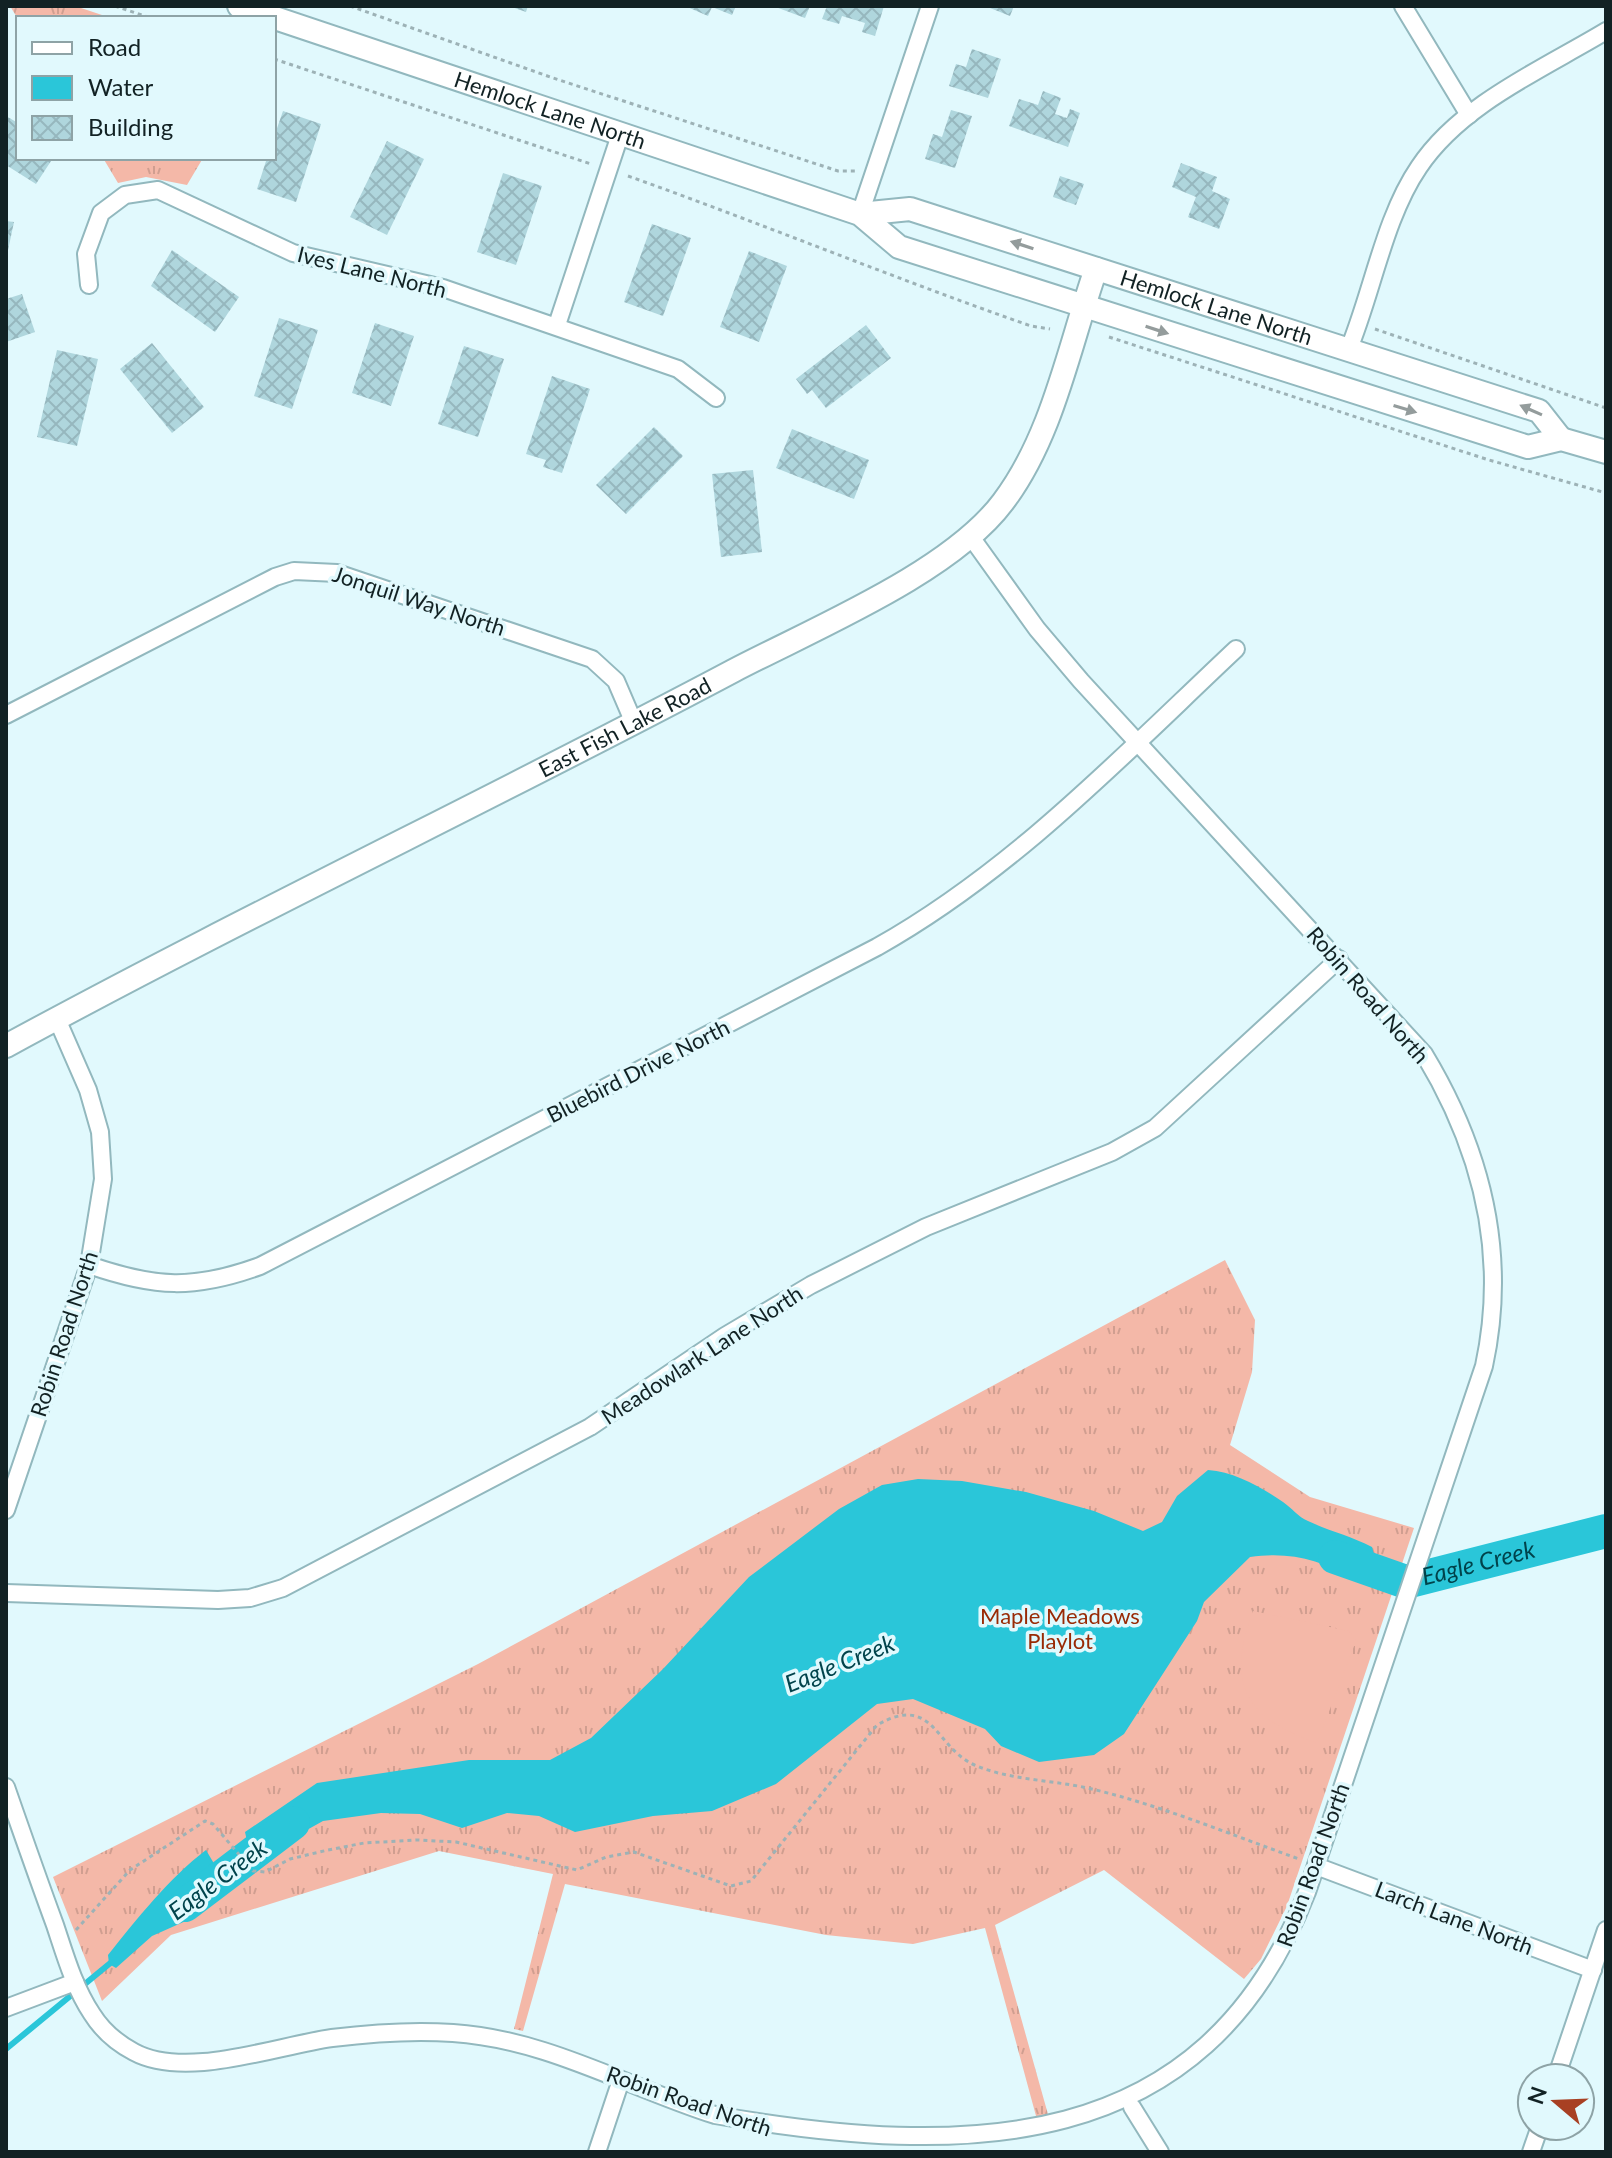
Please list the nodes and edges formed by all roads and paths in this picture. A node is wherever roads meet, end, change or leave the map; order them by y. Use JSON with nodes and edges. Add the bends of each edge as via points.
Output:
{"nodes":[{"id":1,"x":115,"y":6,"type":"edge"},
{"id":2,"x":239,"y":6,"type":"edge"},
{"id":3,"x":930,"y":6,"type":"edge"},
{"id":4,"x":1403,"y":6,"type":"edge"},
{"id":5,"x":279,"y":12,"type":"edge"},
{"id":6,"x":145,"y":16,"type":"edge"},
{"id":7,"x":1606,"y":31,"type":"edge"},
{"id":8,"x":276,"y":60,"type":"edge"},
{"id":9,"x":1469,"y":115,"type":"junction"},
{"id":10,"x":620,"y":135,"type":"junction"},
{"id":11,"x":591,"y":164,"type":"dead end"},
{"id":12,"x":628,"y":176,"type":"dead end"},
{"id":13,"x":860,"y":214,"type":"junction"},
{"id":14,"x":1096,"y":269,"type":"junction"},
{"id":15,"x":89,"y":285,"type":"dead end"},
{"id":16,"x":1083,"y":307,"type":"junction"},
{"id":17,"x":557,"y":325,"type":"junction"},
{"id":18,"x":1050,"y":329,"type":"dead end"},
{"id":19,"x":1109,"y":337,"type":"dead end"},
{"id":20,"x":1348,"y":351,"type":"junction"},
{"id":21,"x":716,"y":398,"type":"dead end"},
{"id":22,"x":1561,"y":439,"type":"junction"},
{"id":23,"x":1606,"y":452,"type":"edge"},
{"id":24,"x":1606,"y":493,"type":"edge"},
{"id":25,"x":971,"y":537,"type":"junction"},
{"id":26,"x":1236,"y":649,"type":"dead end"},
{"id":27,"x":6,"y":715,"type":"edge"},
{"id":28,"x":634,"y":723,"type":"junction"},
{"id":29,"x":1137,"y":742,"type":"junction"},
{"id":30,"x":1339,"y":959,"type":"junction"},
{"id":31,"x":57,"y":1019,"type":"junction"},
{"id":32,"x":6,"y":1046,"type":"edge"},
{"id":33,"x":89,"y":1265,"type":"junction"},
{"id":34,"x":6,"y":1510,"type":"edge"},
{"id":35,"x":6,"y":1593,"type":"edge"},
{"id":36,"x":6,"y":1787,"type":"edge"},
{"id":37,"x":1316,"y":1866,"type":"junction"},
{"id":38,"x":1606,"y":1930,"type":"edge"},
{"id":39,"x":61,"y":1944,"type":"junction"},
{"id":40,"x":1593,"y":1970,"type":"junction"},
{"id":41,"x":75,"y":1982,"type":"junction"},
{"id":42,"x":6,"y":2008,"type":"edge"},
{"id":43,"x":1561,"y":2062,"type":"edge"},
{"id":44,"x":621,"y":2080,"type":"junction"},
{"id":45,"x":1132,"y":2107,"type":"junction"},
{"id":46,"x":1042,"y":2142,"type":"dead end"},
{"id":47,"x":989,"y":2151,"type":"edge"},
{"id":48,"x":597,"y":2152,"type":"edge"},
{"id":49,"x":1160,"y":2152,"type":"edge"}],
"edges":[{"from":1,"to":6,"type":"path"},
{"from":2,"to":5,"type":"main road","name":"Hemlock Lane North"},
{"from":3,"to":13,"type":"street"},
{"from":4,"to":9,"type":"street"},
{"from":5,"to":10,"type":"main road","name":"Hemlock Lane North"},
{"from":7,"to":9,"type":"street"},
{"from":8,"to":11,"type":"path"},
{"from":9,"to":20,"type":"street","via":[[1440,139],[1417,169]]},
{"from":10,"to":13,"type":"main road","name":"Hemlock Lane North"},
{"from":10,"to":17,"type":"street"},
{"from":12,"to":18,"type":"path","via":[[889,276]]},
{"from":14,"to":13,"type":"main road","name":"Hemlock Lane North","one_way":true,"via":[[910,209]]},
{"from":13,"to":16,"type":"main road","name":"Hemlock Lane North","via":[[899,247]]},
{"from":14,"to":16,"type":"main road","name":"East Fish Lake Road"},
{"from":14,"to":20,"type":"main road","name":"Hemlock Lane North"},
{"from":15,"to":17,"type":"street","name":"Ives Lane North","via":[[86,254],[101,213],[125,195],[158,190],[293,253],[443,288]]},
{"from":16,"to":22,"type":"main road","name":"Hemlock Lane North","one_way":true,"via":[[1528,447]]},
{"from":16,"to":25,"type":"main road","name":"East Fish Lake Road","via":[[1027,464],[1003,502]]},
{"from":17,"to":21,"type":"street","name":"Ives Lane North","via":[[678,369]]},
{"from":19,"to":24,"type":"path"},
{"from":22,"to":20,"type":"main road","name":"Hemlock Lane North","one_way":true,"via":[[1539,411]]},
{"from":22,"to":23,"type":"main road","name":"Hemlock Lane North"},
{"from":25,"to":28,"type":"main road","name":"East Fish Lake Road","via":[[892,587]]},
{"from":25,"to":29,"type":"street","name":"Robin Road North","via":[[1037,629]]},
{"from":26,"to":29,"type":"street","name":"Bluebird Drive North"},
{"from":27,"to":28,"type":"street","name":"Jonquil Way North","via":[[275,577],[315,569],[592,659],[616,681]]},
{"from":28,"to":31,"type":"main road","name":"East Fish Lake Road"},
{"from":29,"to":30,"type":"street","name":"Robin Road North"},
{"from":29,"to":33,"type":"street","name":"Bluebird Drive North","via":[[1028,843],[921,922],[260,1266],[207,1283],[171,1285]]},
{"from":30,"to":35,"type":"street","name":"Meadowlark Lane North","via":[[1155,1128],[1112,1152],[926,1227],[811,1285],[590,1427],[283,1588],[218,1600]]},
{"from":30,"to":37,"type":"street","name":"Robin Road North","via":[[1424,1054],[1452,1100],[1485,1198],[1493,1303],[1484,1366]]},
{"from":31,"to":32,"type":"main road","name":"East Fish Lake Road"},
{"from":31,"to":33,"type":"street","name":"Robin Road North","via":[[100,1132],[103,1179]]},
{"from":33,"to":34,"type":"street","name":"Robin Road North"},
{"from":36,"to":39,"type":"street","name":"Robin Road North"},
{"from":37,"to":39,"type":"path","via":[[1140,1801],[973,1765],[927,1720],[912,1714],[892,1716],[877,1725],[751,1881],[731,1886],[634,1852],[577,1870],[456,1842],[417,1840],[364,1843],[253,1871],[205,1821],[130,1870]]},
{"from":37,"to":40,"type":"street","name":"Larch Lane North"},
{"from":37,"to":45,"type":"street","name":"Robin Road North","via":[[1289,1941],[1262,1987],[1229,2030],[1189,2067]]},
{"from":38,"to":40,"type":"street"},
{"from":39,"to":41,"type":"street","name":"Robin Road North"},
{"from":40,"to":43,"type":"street"},
{"from":41,"to":42,"type":"street"},
{"from":41,"to":44,"type":"street","name":"Robin Road North","via":[[93,2017],[113,2038],[157,2061],[201,2062],[390,2032],[451,2033],[513,2041]]},
{"from":44,"to":47,"type":"street","name":"Robin Road North","via":[[718,2116],[819,2141],[911,2152]]},
{"from":44,"to":48,"type":"street"},
{"from":45,"to":46,"type":"street","name":"Robin Road North"},
{"from":45,"to":49,"type":"street"}]}
